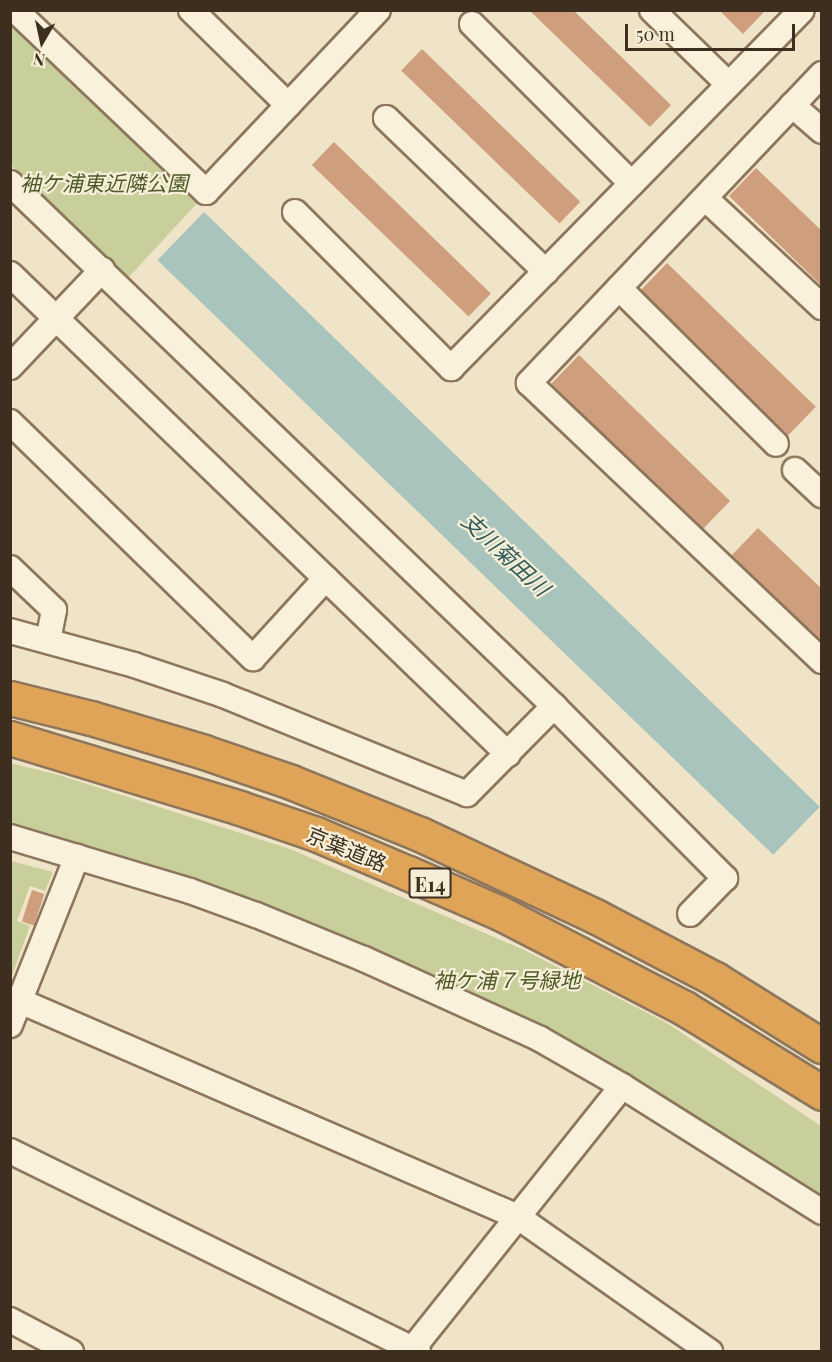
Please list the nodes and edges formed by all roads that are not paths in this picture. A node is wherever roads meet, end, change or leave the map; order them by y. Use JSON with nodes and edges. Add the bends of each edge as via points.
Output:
{"nodes":[{"id":1,"x":15,"y":10,"type":"edge"},
{"id":2,"x":191,"y":10,"type":"edge"},
{"id":3,"x":652,"y":10,"type":"edge"},
{"id":4,"x":802,"y":10,"type":"edge"},
{"id":5,"x":374,"y":12,"type":"edge"},
{"id":6,"x":472,"y":24,"type":"dead end"},
{"id":7,"x":822,"y":74,"type":"edge"},
{"id":8,"x":729,"y":85,"type":"junction"},
{"id":9,"x":288,"y":105,"type":"junction"},
{"id":10,"x":792,"y":105,"type":"junction"},
{"id":11,"x":386,"y":118,"type":"dead end"},
{"id":12,"x":822,"y":131,"type":"edge"},
{"id":13,"x":10,"y":183,"type":"edge"},
{"id":14,"x":632,"y":184,"type":"junction"},
{"id":15,"x":705,"y":198,"type":"junction"},
{"id":16,"x":295,"y":212,"type":"dead end"},
{"id":17,"x":102,"y":270,"type":"junction"},
{"id":18,"x":546,"y":272,"type":"junction"},
{"id":19,"x":10,"y":274,"type":"edge"},
{"id":20,"x":619,"y":288,"type":"junction"},
{"id":21,"x":822,"y":307,"type":"edge"},
{"id":22,"x":56,"y":318,"type":"junction"},
{"id":23,"x":10,"y":367,"type":"edge"},
{"id":24,"x":10,"y":422,"type":"edge"},
{"id":25,"x":776,"y":444,"type":"dead end"},
{"id":26,"x":795,"y":470,"type":"dead end"},
{"id":27,"x":822,"y":495,"type":"edge"},
{"id":28,"x":10,"y":568,"type":"edge"},
{"id":29,"x":326,"y":578,"type":"junction"},
{"id":30,"x":10,"y":631,"type":"edge"},
{"id":31,"x":48,"y":640,"type":"junction"},
{"id":32,"x":822,"y":662,"type":"edge"},
{"id":33,"x":10,"y":698,"type":"edge"},
{"id":34,"x":554,"y":706,"type":"junction"},
{"id":35,"x":10,"y":738,"type":"edge"},
{"id":36,"x":507,"y":754,"type":"junction"},
{"id":37,"x":10,"y":837,"type":"edge"},
{"id":38,"x":77,"y":857,"type":"junction"},
{"id":39,"x":690,"y":914,"type":"dead end"},
{"id":40,"x":20,"y":1001,"type":"junction"},
{"id":41,"x":10,"y":1025,"type":"edge"},
{"id":42,"x":822,"y":1046,"type":"edge"},
{"id":43,"x":622,"y":1086,"type":"junction"},
{"id":44,"x":822,"y":1093,"type":"edge"},
{"id":45,"x":10,"y":1151,"type":"edge"},
{"id":46,"x":822,"y":1212,"type":"edge"},
{"id":47,"x":518,"y":1217,"type":"junction"},
{"id":48,"x":10,"y":1320,"type":"edge"},
{"id":49,"x":414,"y":1350,"type":"edge"},
{"id":50,"x":71,"y":1352,"type":"edge"},
{"id":51,"x":710,"y":1352,"type":"edge"}],
"edges":[{"from":1,"to":9,"type":"street","via":[[206,192]]},
{"from":2,"to":9,"type":"street"},
{"from":3,"to":8,"type":"street"},
{"from":4,"to":8,"type":"street"},
{"from":5,"to":9,"type":"street"},
{"from":6,"to":14,"type":"street"},
{"from":7,"to":10,"type":"street"},
{"from":8,"to":14,"type":"street"},
{"from":10,"to":12,"type":"street"},
{"from":10,"to":15,"type":"street"},
{"from":11,"to":18,"type":"street"},
{"from":13,"to":17,"type":"street"},
{"from":14,"to":18,"type":"street"},
{"from":15,"to":20,"type":"street"},
{"from":15,"to":21,"type":"street"},
{"from":16,"to":18,"type":"street","via":[[451,368]]},
{"from":17,"to":22,"type":"street"},
{"from":17,"to":34,"type":"street"},
{"from":19,"to":22,"type":"street"},
{"from":20,"to":25,"type":"street"},
{"from":20,"to":32,"type":"street","via":[[530,383]]},
{"from":22,"to":23,"type":"street"},
{"from":22,"to":29,"type":"street"},
{"from":24,"to":29,"type":"street","via":[[253,658]]},
{"from":26,"to":27,"type":"street"},
{"from":28,"to":31,"type":"street","via":[[54,610]]},
{"from":29,"to":36,"type":"street"},
{"from":30,"to":31,"type":"street"},
{"from":31,"to":36,"type":"street","via":[[223,694],[467,794]]},
{"from":33,"to":42,"type":"highway","name":"京葉道路","number":"E14","via":[[204,752],[420,834],[597,916],[715,979]]},
{"from":34,"to":36,"type":"street"},
{"from":34,"to":39,"type":"street","via":[[725,878]]},
{"from":35,"to":44,"type":"highway","name":"京葉道路","number":"E14","via":[[316,834],[500,913],[674,1003]]},
{"from":37,"to":38,"type":"street"},
{"from":38,"to":40,"type":"street"},
{"from":38,"to":43,"type":"street","via":[[190,891],[364,960],[540,1040]]},
{"from":40,"to":41,"type":"street"},
{"from":40,"to":47,"type":"street"},
{"from":43,"to":46,"type":"street"},
{"from":43,"to":47,"type":"street"},
{"from":45,"to":49,"type":"street"},
{"from":47,"to":49,"type":"street"},
{"from":47,"to":51,"type":"street"},
{"from":48,"to":50,"type":"street"}]}
